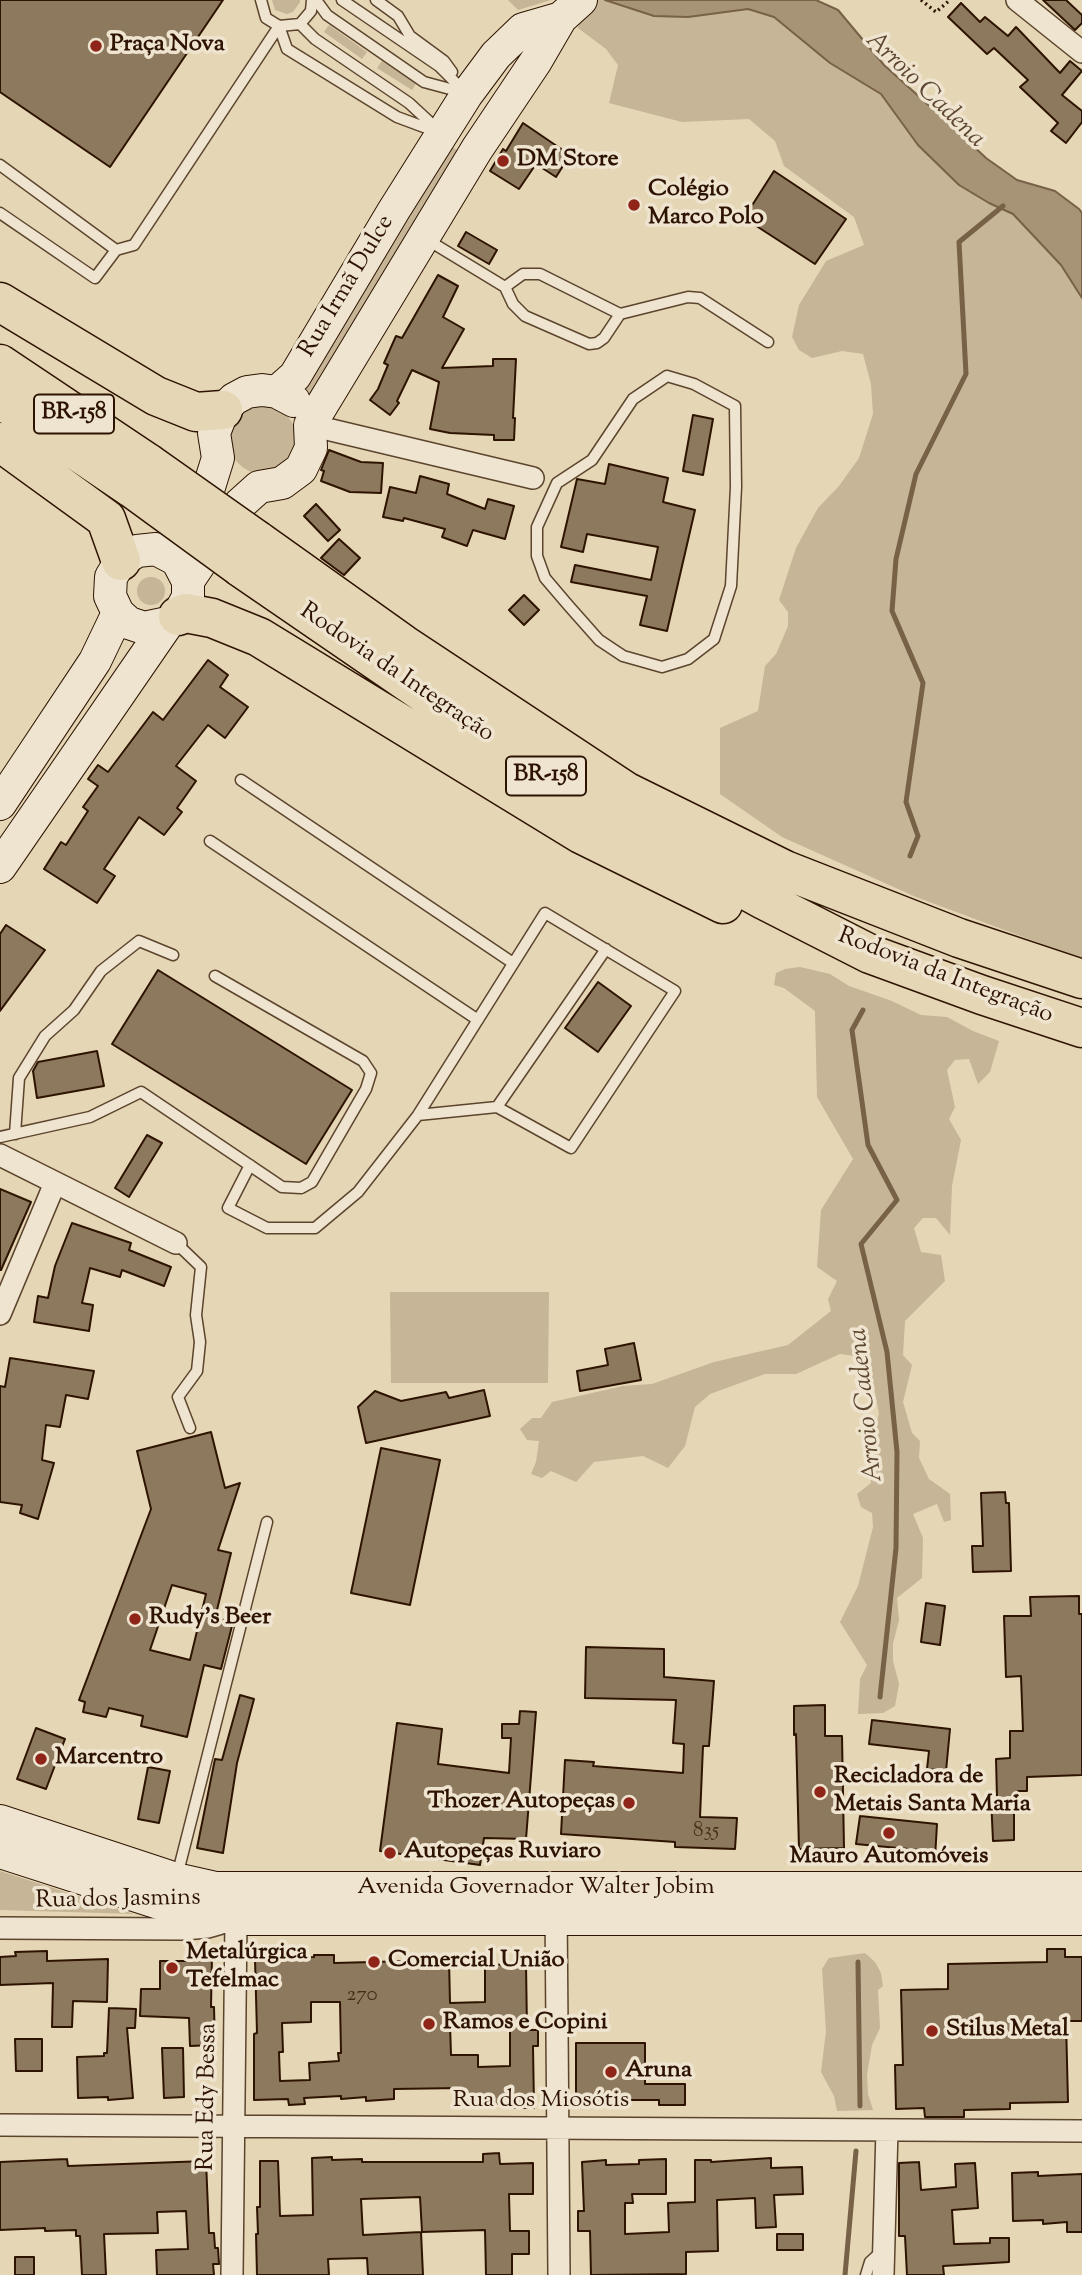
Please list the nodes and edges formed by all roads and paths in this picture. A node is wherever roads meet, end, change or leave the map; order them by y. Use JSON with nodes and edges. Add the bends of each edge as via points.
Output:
{"nodes":[{"id":1,"x":261,"y":0,"type":"edge"},
{"id":2,"x":314,"y":0,"type":"edge"},
{"id":3,"x":342,"y":0,"type":"edge"},
{"id":4,"x":376,"y":0,"type":"edge"},
{"id":5,"x":921,"y":0,"type":"edge"},
{"id":6,"x":950,"y":0,"type":"edge"},
{"id":7,"x":1017,"y":0,"type":"edge"},
{"id":8,"x":571,"y":9,"type":"edge"},
{"id":9,"x":300,"y":24,"type":"junction"},
{"id":10,"x":279,"y":26,"type":"junction"},
{"id":11,"x":1082,"y":52,"type":"edge"},
{"id":12,"x":467,"y":94,"type":"junction"},
{"id":13,"x":442,"y":134,"type":"junction"},
{"id":14,"x":477,"y":149,"type":"junction"},
{"id":15,"x":0,"y":165,"type":"edge"},
{"id":16,"x":0,"y":213,"type":"edge"},
{"id":17,"x":424,"y":238,"type":"junction"},
{"id":18,"x":116,"y":250,"type":"junction"},
{"id":19,"x":505,"y":287,"type":"junction"},
{"id":20,"x":0,"y":302,"type":"edge"},
{"id":21,"x":620,"y":314,"type":"junction"},
{"id":22,"x":768,"y":342,"type":"dead end"},
{"id":23,"x":0,"y":364,"type":"edge"},
{"id":24,"x":277,"y":392,"type":"junction"},
{"id":25,"x":0,"y":399,"type":"edge"},
{"id":26,"x":223,"y":410,"type":"junction"},
{"id":27,"x":310,"y":425,"type":"junction"},
{"id":28,"x":0,"y":442,"type":"edge"},
{"id":29,"x":218,"y":458,"type":"junction"},
{"id":30,"x":141,"y":476,"type":"junction"},
{"id":31,"x":533,"y":478,"type":"joint"},
{"id":32,"x":557,"y":483,"type":"junction"},
{"id":33,"x":259,"y":487,"type":"junction"},
{"id":34,"x":248,"y":554,"type":"junction"},
{"id":35,"x":138,"y":555,"type":"junction"},
{"id":36,"x":178,"y":607,"type":"junction"},
{"id":37,"x":118,"y":613,"type":"junction"},
{"id":38,"x":241,"y":780,"type":"dead end"},
{"id":39,"x":0,"y":804,"type":"edge"},
{"id":40,"x":210,"y":841,"type":"dead end"},
{"id":41,"x":0,"y":867,"type":"edge"},
{"id":42,"x":606,"y":949,"type":"junction"},
{"id":43,"x":870,"y":954,"type":"junction"},
{"id":44,"x":173,"y":955,"type":"dead end"},
{"id":45,"x":513,"y":963,"type":"junction"},
{"id":46,"x":215,"y":976,"type":"dead end"},
{"id":47,"x":1082,"y":979,"type":"edge"},
{"id":48,"x":478,"y":1020,"type":"junction"},
{"id":49,"x":1082,"y":1028,"type":"edge"},
{"id":50,"x":497,"y":1107,"type":"junction"},
{"id":51,"x":418,"y":1115,"type":"junction"},
{"id":52,"x":15,"y":1134,"type":"junction"},
{"id":53,"x":0,"y":1137,"type":"edge"},
{"id":54,"x":0,"y":1155,"type":"edge"},
{"id":55,"x":250,"y":1165,"type":"junction"},
{"id":56,"x":55,"y":1182,"type":"junction"},
{"id":57,"x":176,"y":1243,"type":"joint"},
{"id":58,"x":0,"y":1314,"type":"edge"},
{"id":59,"x":190,"y":1428,"type":"dead end"},
{"id":60,"x":267,"y":1522,"type":"dead end"},
{"id":61,"x":0,"y":1821,"type":"edge"},
{"id":62,"x":0,"y":1852,"type":"edge"},
{"id":63,"x":176,"y":1879,"type":"junction"},
{"id":64,"x":1082,"y":1888,"type":"edge"},
{"id":65,"x":555,"y":1904,"type":"junction"},
{"id":66,"x":613,"y":1904,"type":"junction"},
{"id":67,"x":236,"y":1919,"type":"junction"},
{"id":68,"x":1082,"y":1919,"type":"edge"},
{"id":69,"x":0,"y":1928,"type":"edge"},
{"id":70,"x":0,"y":2125,"type":"edge"},
{"id":71,"x":234,"y":2126,"type":"junction"},
{"id":72,"x":558,"y":2128,"type":"junction"},
{"id":73,"x":887,"y":2130,"type":"junction"},
{"id":74,"x":1082,"y":2131,"type":"edge"},
{"id":75,"x":883,"y":2250,"type":"junction"},
{"id":76,"x":232,"y":2275,"type":"edge"},
{"id":77,"x":559,"y":2275,"type":"edge"},
{"id":78,"x":866,"y":2275,"type":"edge"},
{"id":79,"x":883,"y":2275,"type":"edge"}],
"edges":[{"from":1,"to":10,"type":"lane","via":[[266,18]]},
{"from":2,"to":9,"type":"lane"},
{"from":2,"to":12,"type":"lane","via":[[327,15],[424,82]]},
{"from":3,"to":12,"type":"lane","via":[[439,66]]},
{"from":4,"to":12,"type":"lane","via":[[398,16],[410,36],[444,61]]},
{"from":5,"to":6,"type":"path","via":[[936,12]]},
{"from":7,"to":11,"type":"street"},
{"from":8,"to":12,"type":"street","name":"Rua Irmã Dulce","via":[[523,29]]},
{"from":8,"to":14,"type":"street","name":"Rua Irmã Dulce"},
{"from":9,"to":10,"type":"lane"},
{"from":9,"to":13,"type":"lane","via":[[315,40],[409,103]]},
{"from":10,"to":13,"type":"lane","via":[[287,49],[397,117]]},
{"from":10,"to":18,"type":"lane","via":[[134,245]]},
{"from":12,"to":13,"type":"street","name":"Rua Irmã Dulce"},
{"from":12,"to":14,"type":"street","via":[[478,120]]},
{"from":13,"to":24,"type":"street","name":"Rua Irmã Dulce","via":[[295,376]]},
{"from":14,"to":17,"type":"street","name":"Rua Irmã Dulce"},
{"from":15,"to":18,"type":"lane"},
{"from":16,"to":18,"type":"lane","via":[[96,278]]},
{"from":17,"to":19,"type":"lane"},
{"from":17,"to":27,"type":"street","name":"Rua Irmã Dulce"},
{"from":19,"to":21,"type":"lane","via":[[523,274],[540,274]]},
{"from":19,"to":21,"type":"lane","via":[[525,316],[589,344],[604,338]]},
{"from":20,"to":26,"type":"highway","via":[[156,396],[196,412]]},
{"from":21,"to":22,"type":"lane","via":[[688,296],[700,298]]},
{"from":23,"to":30,"type":"highway","name":"Rodovia da Integração","number":"BR-158"},
{"from":24,"to":26,"type":"street","via":[[247,392]]},
{"from":24,"to":27,"type":"street","via":[[303,410]]},
{"from":25,"to":30,"type":"highway","name":"Rodovia da Integração","number":"BR-158"},
{"from":26,"to":29,"type":"street","via":[[214,433]]},
{"from":27,"to":31,"type":"street"},
{"from":27,"to":33,"type":"street","name":"Rua Irmã Dulce","via":[[311,448],[301,469],[282,483]]},
{"from":28,"to":35,"type":"highway","via":[[106,519]]},
{"from":29,"to":33,"type":"street","via":[[242,482]]},
{"from":29,"to":35,"type":"street","via":[[209,486],[172,540]]},
{"from":30,"to":34,"type":"highway","name":"Rodovia da Integração","number":"BR-158","bridge":true},
{"from":31,"to":32,"type":"lane"},
{"from":32,"to":32,"type":"lane","via":[[592,460],[634,399],[667,376],[694,384],[735,406],[731,586],[714,639],[688,659],[662,667],[623,656],[600,640],[545,578],[537,556],[537,527]]},
{"from":33,"to":36,"type":"street","name":"Rua Irmã Dulce","via":[[239,505]]},
{"from":34,"to":43,"type":"highway","name":"Rodovia da Integração","number":"BR-158","via":[[565,790]]},
{"from":34,"to":47,"type":"highway","name":"Rodovia da Integração","number":"BR-158","via":[[415,652],[626,792],[785,870],[959,938]]},
{"from":35,"to":36,"type":"street","via":[[177,560]]},
{"from":35,"to":37,"type":"street","via":[[111,577],[110,596]]},
{"from":36,"to":37,"type":"street","via":[[144,628]]},
{"from":36,"to":41,"type":"street","name":"Rua Irmã Dulce"},
{"from":36,"to":43,"type":"highway","via":[[259,638],[580,834],[659,874],[797,939]]},
{"from":37,"to":39,"type":"street","via":[[95,661]]},
{"from":38,"to":45,"type":"lane"},
{"from":40,"to":48,"type":"lane"},
{"from":42,"to":45,"type":"lane","via":[[545,913]]},
{"from":42,"to":50,"type":"lane"},
{"from":42,"to":50,"type":"lane","via":[[675,991],[571,1148]]},
{"from":43,"to":49,"type":"highway","name":"Rodovia da Integração","number":"BR-158"},
{"from":44,"to":52,"type":"lane","via":[[139,941],[101,971],[74,1010],[45,1036],[19,1078]]},
{"from":45,"to":48,"type":"lane"},
{"from":46,"to":55,"type":"lane","via":[[363,1061],[371,1073],[312,1182],[301,1188],[282,1187]]},
{"from":48,"to":51,"type":"lane"},
{"from":50,"to":51,"type":"lane"},
{"from":51,"to":55,"type":"lane","via":[[358,1192],[315,1228],[267,1228],[228,1208]]},
{"from":52,"to":53,"type":"lane"},
{"from":52,"to":55,"type":"lane","via":[[90,1117],[141,1092]]},
{"from":54,"to":56,"type":"street"},
{"from":56,"to":57,"type":"street"},
{"from":56,"to":58,"type":"street"},
{"from":57,"to":59,"type":"lane","via":[[201,1267],[197,1371],[178,1397]]},
{"from":60,"to":63,"type":"lane"},
{"from":61,"to":63,"type":"street","name":"Avenida Governador Walter Jobim"},
{"from":62,"to":67,"type":"street","name":"Avenida Governador Walter Jobim","via":[[162,1904]]},
{"from":63,"to":65,"type":"street","name":"Avenida Governador Walter Jobim","via":[[216,1888]]},
{"from":64,"to":66,"type":"street","name":"Avenida Governador Walter Jobim"},
{"from":65,"to":66,"type":"street","name":"Avenida Governador Walter Jobim"},
{"from":65,"to":67,"type":"street","name":"Avenida Governador Walter Jobim"},
{"from":65,"to":72,"type":"street"},
{"from":66,"to":68,"type":"street","name":"Avenida Governador Walter Jobim"},
{"from":67,"to":69,"type":"street","name":"Rua dos Jasmins","via":[[183,1929]]},
{"from":67,"to":71,"type":"street","name":"Rua Edy Bessa"},
{"from":70,"to":71,"type":"street","name":"Rua dos Miosótis"},
{"from":71,"to":72,"type":"street","name":"Rua dos Miosótis"},
{"from":71,"to":76,"type":"street","name":"Rua Edy Bessa"},
{"from":72,"to":73,"type":"street","name":"Rua dos Miosótis"},
{"from":72,"to":77,"type":"street"},
{"from":73,"to":74,"type":"street","name":"Rua dos Miosótis"},
{"from":73,"to":75,"type":"street"},
{"from":75,"to":78,"type":"lane","via":[[870,2262]]},
{"from":75,"to":79,"type":"street"}]}
